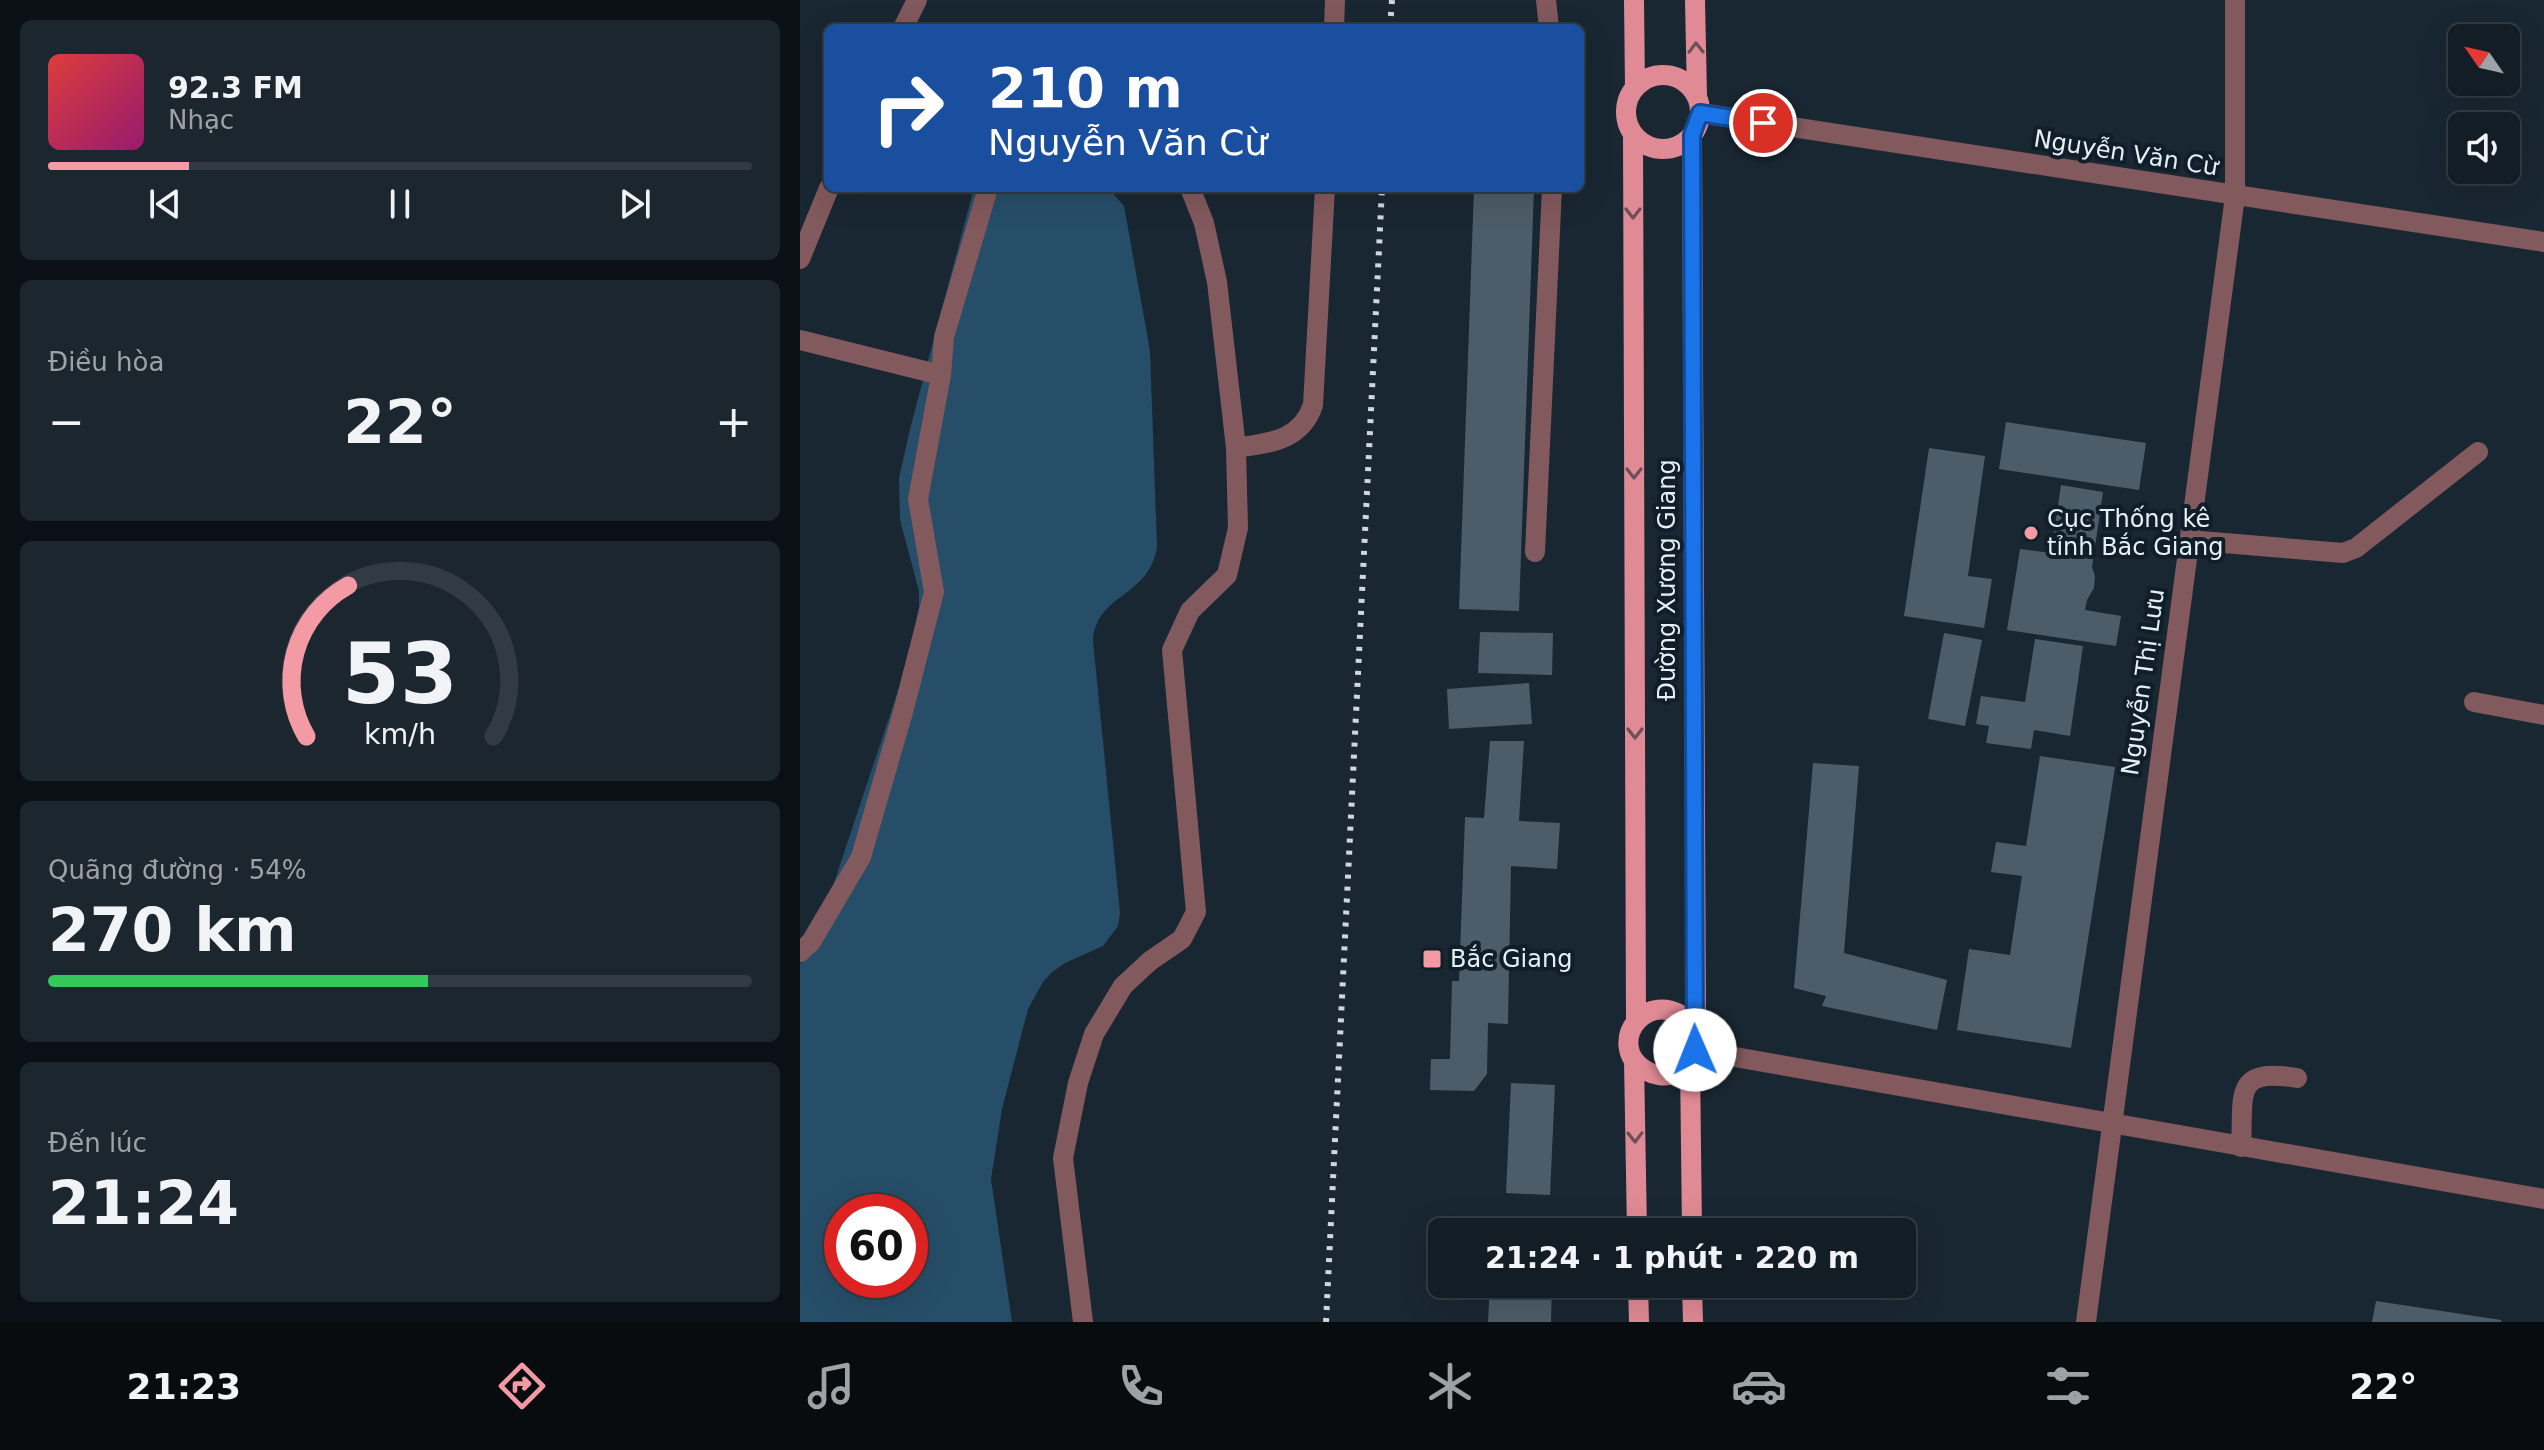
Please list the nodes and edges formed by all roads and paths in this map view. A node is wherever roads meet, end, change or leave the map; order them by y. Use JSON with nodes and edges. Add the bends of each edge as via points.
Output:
{"nodes":[{"id":1,"x":917,"y":0,"type":"edge"},
{"id":2,"x":1335,"y":0,"type":"edge"},
{"id":3,"x":1546,"y":0,"type":"edge"},
{"id":4,"x":1634,"y":0,"type":"edge"},
{"id":5,"x":1695,"y":0,"type":"edge"},
{"id":6,"x":2235,"y":0,"type":"edge"},
{"id":7,"x":905,"y":24,"type":"edge"},
{"id":8,"x":1334,"y":24,"type":"edge"},
{"id":9,"x":1549,"y":24,"type":"edge"},
{"id":10,"x":1635,"y":88,"type":"junction"},
{"id":11,"x":1698,"y":105,"type":"junction"},
{"id":12,"x":1633,"y":135,"type":"junction"},
{"id":13,"x":1692,"y":135,"type":"junction"},
{"id":14,"x":827,"y":192,"type":"edge"},
{"id":15,"x":987,"y":192,"type":"edge"},
{"id":16,"x":1192,"y":192,"type":"edge"},
{"id":17,"x":1325,"y":192,"type":"edge"},
{"id":18,"x":1552,"y":192,"type":"edge"},
{"id":19,"x":2235,"y":196,"type":"junction"},
{"id":20,"x":2544,"y":242,"type":"edge"},
{"id":21,"x":800,"y":259,"type":"edge"},
{"id":22,"x":800,"y":340,"type":"edge"},
{"id":23,"x":941,"y":375,"type":"junction"},
{"id":24,"x":1236,"y":448,"type":"junction"},
{"id":25,"x":2478,"y":452,"type":"dead end"},
{"id":26,"x":2189,"y":540,"type":"junction"},
{"id":27,"x":1535,"y":552,"type":"dead end"},
{"id":28,"x":2474,"y":702,"type":"dead end"},
{"id":29,"x":2544,"y":715,"type":"edge"},
{"id":30,"x":800,"y":952,"type":"edge"},
{"id":31,"x":1636,"y":1020,"type":"junction"},
{"id":32,"x":1694,"y":1026,"type":"junction"},
{"id":33,"x":1693,"y":1055,"type":"junction"},
{"id":34,"x":1634,"y":1060,"type":"junction"},
{"id":35,"x":2297,"y":1078,"type":"dead end"},
{"id":36,"x":2110,"y":1125,"type":"junction"},
{"id":37,"x":2241,"y":1147,"type":"junction"},
{"id":38,"x":2544,"y":1199,"type":"edge"},
{"id":39,"x":1637,"y":1218,"type":"edge"},
{"id":40,"x":1692,"y":1218,"type":"edge"},
{"id":41,"x":1638,"y":1298,"type":"edge"},
{"id":42,"x":1692,"y":1298,"type":"edge"},
{"id":43,"x":1083,"y":1322,"type":"edge"},
{"id":44,"x":1639,"y":1322,"type":"edge"},
{"id":45,"x":1693,"y":1322,"type":"edge"},
{"id":46,"x":2086,"y":1322,"type":"edge"}],
"edges":[{"from":1,"to":7,"type":"street"},
{"from":2,"to":8,"type":"street"},
{"from":3,"to":9,"type":"street"},
{"from":4,"to":10,"type":"main road"},
{"from":11,"to":5,"type":"main road","one_way":true},
{"from":6,"to":19,"type":"street","name":"Nguyễn Thị Lưu"},
{"from":10,"to":11,"type":"main road","via":[[1644,80],[1668,75],[1689,86]]},
{"from":10,"to":12,"type":"main road","via":[[1626,111]]},
{"from":11,"to":13,"type":"main road"},
{"from":11,"to":19,"type":"street","name":"Nguyễn Văn Cừ"},
{"from":12,"to":13,"type":"main road","via":[[1662,149],[1674,148]]},
{"from":12,"to":31,"type":"main road","name":"Đường Xương Giang","one_way":true},
{"from":13,"to":32,"type":"main road","name":"Đường Xương Giang"},
{"from":14,"to":21,"type":"street"},
{"from":15,"to":23,"type":"street","via":[[944,337]]},
{"from":16,"to":24,"type":"street","via":[[1217,282]]},
{"from":17,"to":24,"type":"street","via":[[1309,418],[1288,438]]},
{"from":18,"to":27,"type":"street"},
{"from":19,"to":20,"type":"street","name":"Nguyễn Văn Cừ"},
{"from":19,"to":26,"type":"street","name":"Nguyễn Thị Lưu"},
{"from":22,"to":23,"type":"street"},
{"from":23,"to":30,"type":"street","via":[[918,499],[934,592],[861,857]]},
{"from":24,"to":43,"type":"street","via":[[1238,528],[1227,575],[1190,611],[1172,650],[1196,912],[1182,939],[1123,986],[1094,1034],[1063,1158]]},
{"from":25,"to":26,"type":"street","via":[[2343,553]]},
{"from":26,"to":36,"type":"street","name":"Nguyễn Thị Lưu"},
{"from":28,"to":29,"type":"street"},
{"from":31,"to":32,"type":"main road","via":[[1651,1010],[1668,1008]]},
{"from":31,"to":34,"type":"main road","via":[[1629,1039]]},
{"from":32,"to":33,"type":"main road"},
{"from":33,"to":34,"type":"main road","via":[[1675,1073],[1664,1076]]},
{"from":33,"to":36,"type":"street"},
{"from":33,"to":40,"type":"main road"},
{"from":34,"to":39,"type":"main road","one_way":true},
{"from":35,"to":37,"type":"street","via":[[2270,1073],[2255,1077],[2244,1089]]},
{"from":36,"to":37,"type":"street"},
{"from":36,"to":46,"type":"street","name":"Nguyễn Thị Lưu"},
{"from":37,"to":38,"type":"street"},
{"from":41,"to":44,"type":"main road"},
{"from":42,"to":45,"type":"main road"}]}
